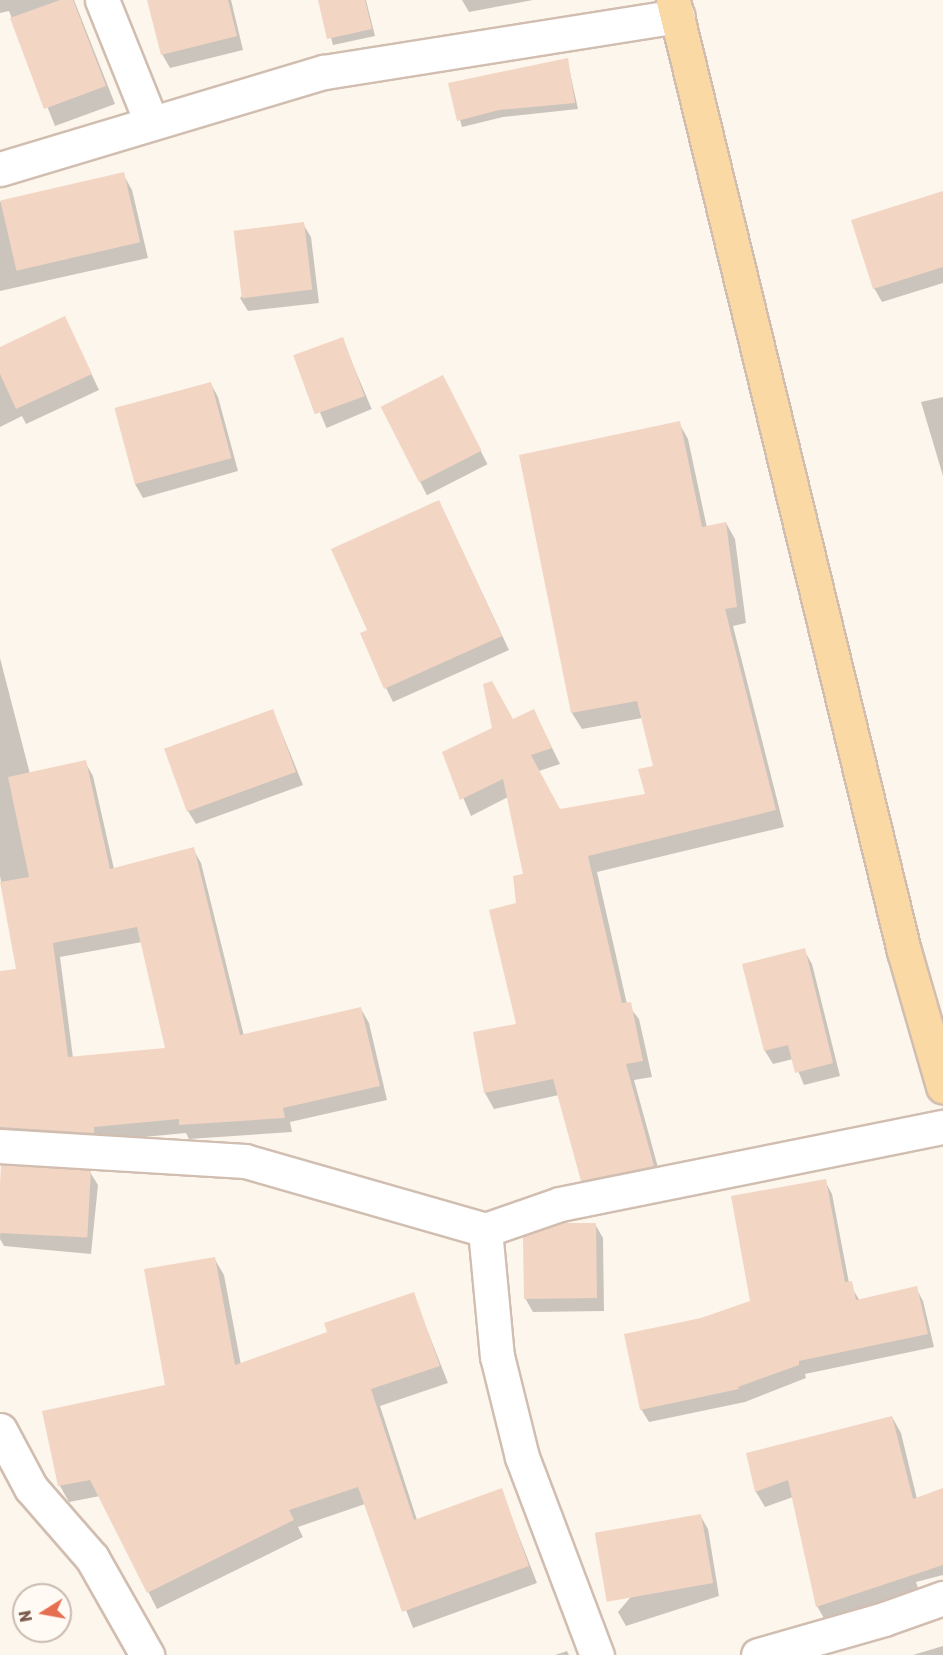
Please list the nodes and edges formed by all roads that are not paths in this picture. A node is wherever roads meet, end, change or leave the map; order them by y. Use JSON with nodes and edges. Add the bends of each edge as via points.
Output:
{"nodes":[{"id":1,"x":102,"y":0,"type":"edge"},
{"id":2,"x":675,"y":8,"type":"edge"},
{"id":3,"x":151,"y":122,"type":"junction"},
{"id":4,"x":0,"y":169,"type":"edge"},
{"id":5,"x":943,"y":1086,"type":"edge"},
{"id":6,"x":943,"y":1127,"type":"edge"},
{"id":7,"x":0,"y":1146,"type":"edge"},
{"id":8,"x":485,"y":1230,"type":"junction"},
{"id":9,"x":0,"y":1430,"type":"edge"},
{"id":10,"x":943,"y":1598,"type":"edge"},
{"id":11,"x":147,"y":1655,"type":"edge"},
{"id":12,"x":597,"y":1655,"type":"edge"},
{"id":13,"x":758,"y":1655,"type":"edge"}],
"edges":[{"from":1,"to":3,"type":"street"},
{"from":2,"to":3,"type":"street","via":[[324,72]]},
{"from":2,"to":5,"type":"main road","via":[[904,951]]},
{"from":3,"to":4,"type":"street"},
{"from":6,"to":8,"type":"street","via":[[560,1204]]},
{"from":7,"to":8,"type":"street","via":[[245,1161]]},
{"from":8,"to":12,"type":"street","via":[[497,1356],[522,1457]]},
{"from":9,"to":11,"type":"street","via":[[32,1488],[92,1558]]},
{"from":10,"to":13,"type":"street"}]}
